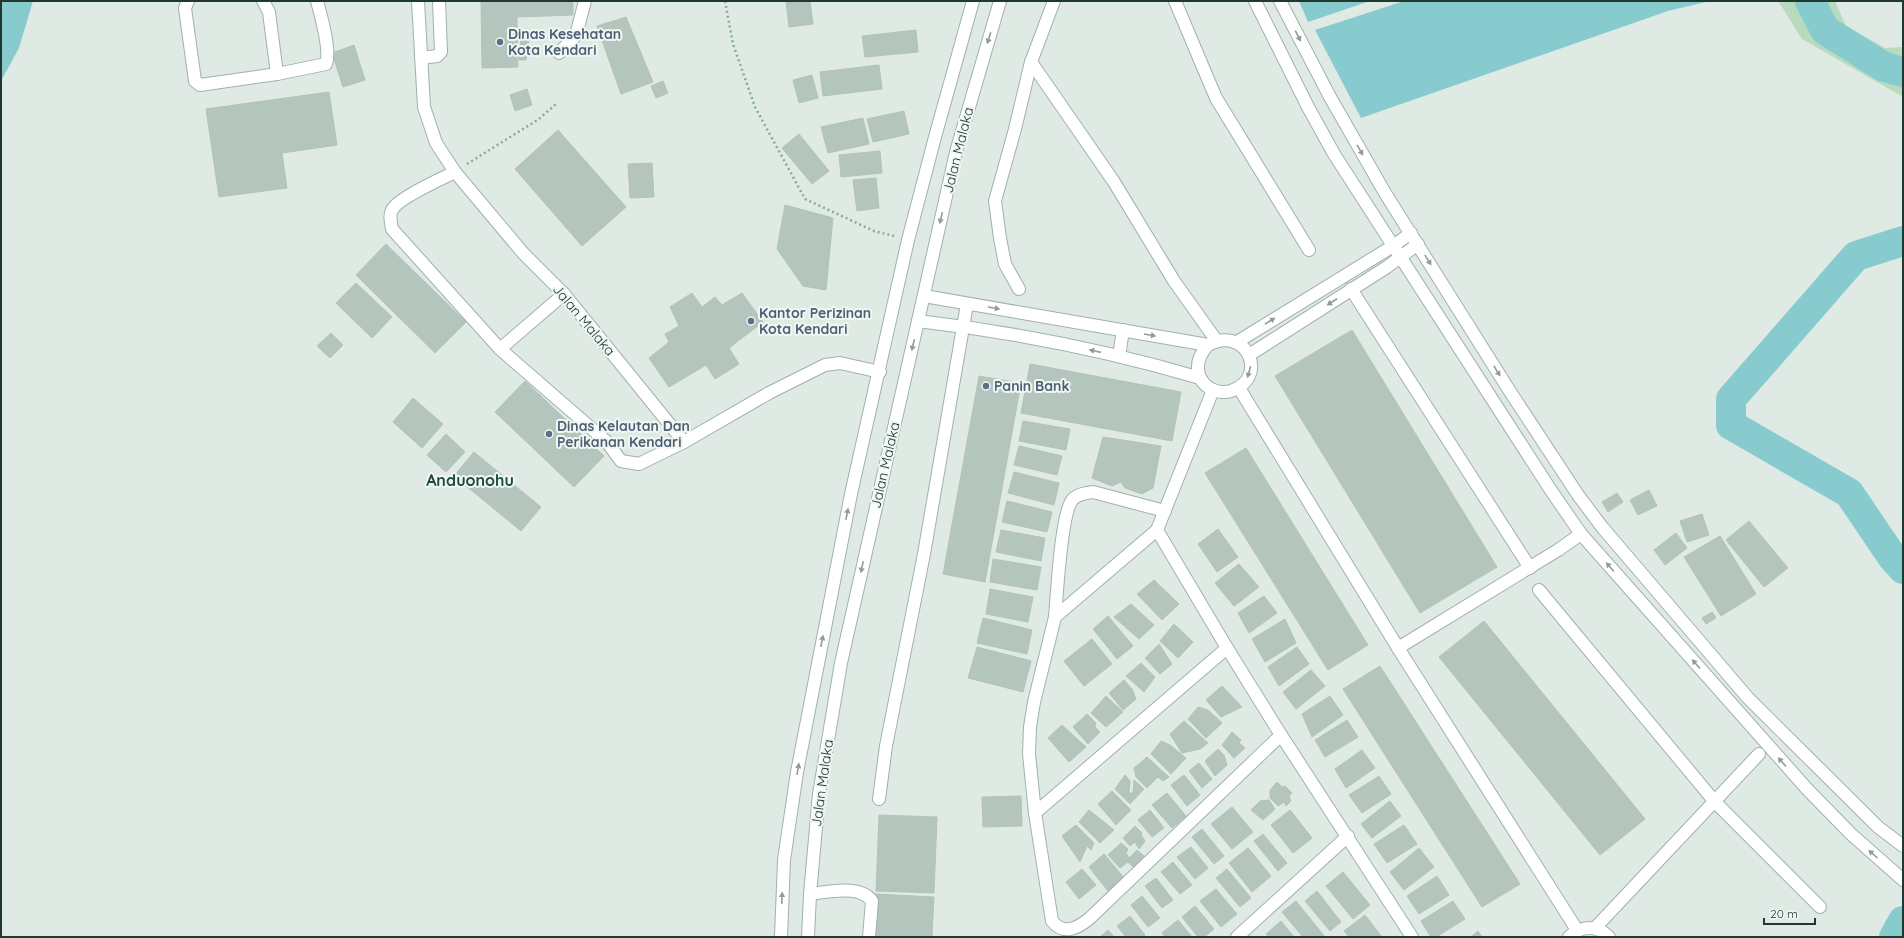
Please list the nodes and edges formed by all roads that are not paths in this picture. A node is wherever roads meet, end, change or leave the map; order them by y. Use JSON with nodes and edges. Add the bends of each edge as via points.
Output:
{"nodes":[{"id":1,"x":188,"y":1,"type":"edge"},
{"id":2,"x":263,"y":1,"type":"edge"},
{"id":3,"x":317,"y":1,"type":"edge"},
{"id":4,"x":418,"y":1,"type":"edge"},
{"id":5,"x":439,"y":1,"type":"edge"},
{"id":6,"x":585,"y":1,"type":"edge"},
{"id":7,"x":973,"y":1,"type":"edge"},
{"id":8,"x":1000,"y":1,"type":"edge"},
{"id":9,"x":1054,"y":1,"type":"edge"},
{"id":10,"x":1175,"y":1,"type":"edge"},
{"id":11,"x":1255,"y":1,"type":"edge"},
{"id":12,"x":1280,"y":1,"type":"edge"},
{"id":13,"x":559,"y":53,"type":"dead end"},
{"id":14,"x":421,"y":58,"type":"junction"},
{"id":15,"x":1031,"y":62,"type":"junction"},
{"id":16,"x":277,"y":74,"type":"junction"},
{"id":17,"x":455,"y":172,"type":"junction"},
{"id":18,"x":1411,"y":233,"type":"junction"},
{"id":19,"x":1418,"y":244,"type":"junction"},
{"id":20,"x":1309,"y":250,"type":"dead end"},
{"id":21,"x":1396,"y":251,"type":"junction"},
{"id":22,"x":1019,"y":289,"type":"dead end"},
{"id":23,"x":1351,"y":289,"type":"junction"},
{"id":24,"x":564,"y":294,"type":"junction"},
{"id":25,"x":924,"y":296,"type":"junction"},
{"id":26,"x":961,"y":303,"type":"junction"},
{"id":27,"x":918,"y":321,"type":"junction"},
{"id":28,"x":957,"y":326,"type":"junction"},
{"id":29,"x":1122,"y":330,"type":"junction"},
{"id":30,"x":1212,"y":342,"type":"junction"},
{"id":31,"x":1237,"y":342,"type":"junction"},
{"id":32,"x":500,"y":349,"type":"junction"},
{"id":33,"x":1249,"y":355,"type":"junction"},
{"id":34,"x":1119,"y":356,"type":"junction"},
{"id":35,"x":880,"y":372,"type":"junction"},
{"id":36,"x":1200,"y":378,"type":"junction"},
{"id":37,"x":1240,"y":388,"type":"junction"},
{"id":38,"x":1213,"y":390,"type":"junction"},
{"id":39,"x":684,"y":442,"type":"junction"},
{"id":40,"x":1165,"y":511,"type":"junction"},
{"id":41,"x":1157,"y":530,"type":"junction"},
{"id":42,"x":1581,"y":534,"type":"junction"},
{"id":43,"x":1530,"y":568,"type":"junction"},
{"id":44,"x":1539,"y":590,"type":"dead end"},
{"id":45,"x":1055,"y":617,"type":"junction"},
{"id":46,"x":1227,"y":648,"type":"junction"},
{"id":47,"x":1398,"y":648,"type":"junction"},
{"id":48,"x":1281,"y":735,"type":"junction"},
{"id":49,"x":1759,"y":754,"type":"dead end"},
{"id":50,"x":879,"y":799,"type":"dead end"},
{"id":51,"x":1715,"y":802,"type":"junction"},
{"id":52,"x":1035,"y":813,"type":"junction"},
{"id":53,"x":1348,"y":836,"type":"junction"},
{"id":54,"x":1903,"y":846,"type":"edge"},
{"id":55,"x":1903,"y":880,"type":"edge"},
{"id":56,"x":810,"y":894,"type":"junction"},
{"id":57,"x":1820,"y":907,"type":"dead end"},
{"id":58,"x":1595,"y":928,"type":"junction"},
{"id":59,"x":1573,"y":934,"type":"edge"},
{"id":60,"x":781,"y":937,"type":"edge"},
{"id":61,"x":808,"y":937,"type":"edge"},
{"id":62,"x":869,"y":937,"type":"edge"},
{"id":63,"x":1237,"y":937,"type":"edge"},
{"id":64,"x":1412,"y":937,"type":"edge"},
{"id":65,"x":1609,"y":937,"type":"edge"}],
"edges":[{"from":1,"to":16,"type":"street","via":[[185,8],[195,81],[200,85]]},
{"from":2,"to":16,"type":"street","via":[[269,12]]},
{"from":3,"to":16,"type":"street","via":[[326,40],[326,64]]},
{"from":4,"to":14,"type":"street","name":"Jalan Malaka"},
{"from":5,"to":14,"type":"street","via":[[441,52],[437,56]]},
{"from":6,"to":13,"type":"street","via":[[576,35]]},
{"from":7,"to":35,"type":"street","name":"Jalan Malaka","via":[[908,240]]},
{"from":8,"to":25,"type":"street","name":"Jalan Malaka","one_way":true,"via":[[956,152]]},
{"from":9,"to":15,"type":"street"},
{"from":10,"to":20,"type":"street","via":[[1216,98]]},
{"from":11,"to":21,"type":"street","via":[[1330,147]]},
{"from":12,"to":18,"type":"street","one_way":true,"via":[[1330,97]]},
{"from":14,"to":17,"type":"street","name":"Jalan Malaka","via":[[424,107],[436,143]]},
{"from":15,"to":22,"type":"street","via":[[995,201],[1005,264]]},
{"from":15,"to":30,"type":"street","via":[[1114,182]]},
{"from":17,"to":24,"type":"street","name":"Jalan Malaka","via":[[523,253]]},
{"from":17,"to":32,"type":"street","via":[[394,206],[391,212],[392,228]]},
{"from":18,"to":19,"type":"street"},
{"from":18,"to":21,"type":"street"},
{"from":19,"to":21,"type":"street"},
{"from":19,"to":54,"type":"street","one_way":true,"via":[[1509,390],[1602,527],[1748,698],[1878,827]]},
{"from":21,"to":23,"type":"street","via":[[1387,266]]},
{"from":31,"to":21,"type":"street","one_way":true,"via":[[1378,255]]},
{"from":21,"to":42,"type":"street"},
{"from":23,"to":33,"type":"street","one_way":true},
{"from":23,"to":43,"type":"street"},
{"from":24,"to":32,"type":"street"},
{"from":24,"to":39,"type":"street","name":"Jalan Malaka"},
{"from":25,"to":26,"type":"street"},
{"from":25,"to":27,"type":"street","name":"Jalan Malaka"},
{"from":26,"to":28,"type":"street"},
{"from":26,"to":29,"type":"street","one_way":true},
{"from":27,"to":28,"type":"street"},
{"from":27,"to":56,"type":"street","name":"Jalan Malaka","one_way":true,"via":[[841,663],[819,794]]},
{"from":34,"to":28,"type":"street","one_way":true,"via":[[1055,342]]},
{"from":28,"to":50,"type":"street","via":[[924,554],[886,746]]},
{"from":29,"to":30,"type":"street","one_way":true},
{"from":29,"to":34,"type":"street"},
{"from":30,"to":31,"type":"street","via":[[1227,339]]},
{"from":30,"to":36,"type":"street","via":[[1201,352],[1198,360]]},
{"from":31,"to":33,"type":"street"},
{"from":32,"to":39,"type":"street","via":[[607,442],[621,461],[639,464]]},
{"from":33,"to":37,"type":"street","one_way":true,"via":[[1250,374]]},
{"from":34,"to":36,"type":"street"},
{"from":35,"to":39,"type":"street","via":[[840,363],[825,365],[769,392]]},
{"from":60,"to":35,"type":"street","name":"Jalan Malaka","one_way":true,"via":[[784,860],[797,772],[851,494]]},
{"from":36,"to":38,"type":"street"},
{"from":37,"to":38,"type":"street","via":[[1227,392]]},
{"from":37,"to":47,"type":"street"},
{"from":38,"to":40,"type":"street"},
{"from":40,"to":41,"type":"street"},
{"from":40,"to":45,"type":"street","via":[[1093,492],[1082,493],[1073,499],[1065,522]]},
{"from":41,"to":45,"type":"street"},
{"from":41,"to":46,"type":"street"},
{"from":42,"to":43,"type":"street"},
{"from":55,"to":42,"type":"street","one_way":true,"via":[[1851,834],[1807,790]]},
{"from":43,"to":47,"type":"street"},
{"from":44,"to":51,"type":"street"},
{"from":45,"to":52,"type":"street","via":[[1030,727],[1029,754]]},
{"from":46,"to":48,"type":"street"},
{"from":46,"to":52,"type":"street"},
{"from":47,"to":59,"type":"street"},
{"from":48,"to":52,"type":"street","via":[[1090,918],[1071,930],[1061,929],[1052,921]]},
{"from":48,"to":53,"type":"street"},
{"from":49,"to":51,"type":"street"},
{"from":51,"to":57,"type":"street"},
{"from":51,"to":58,"type":"street"},
{"from":53,"to":63,"type":"street"},
{"from":53,"to":64,"type":"street"},
{"from":56,"to":61,"type":"street","name":"Jalan Malaka"},
{"from":56,"to":62,"type":"street","via":[[854,891],[869,896],[872,901]]},
{"from":58,"to":59,"type":"street","via":[[1587,928]]},
{"from":58,"to":65,"type":"street"}]}
